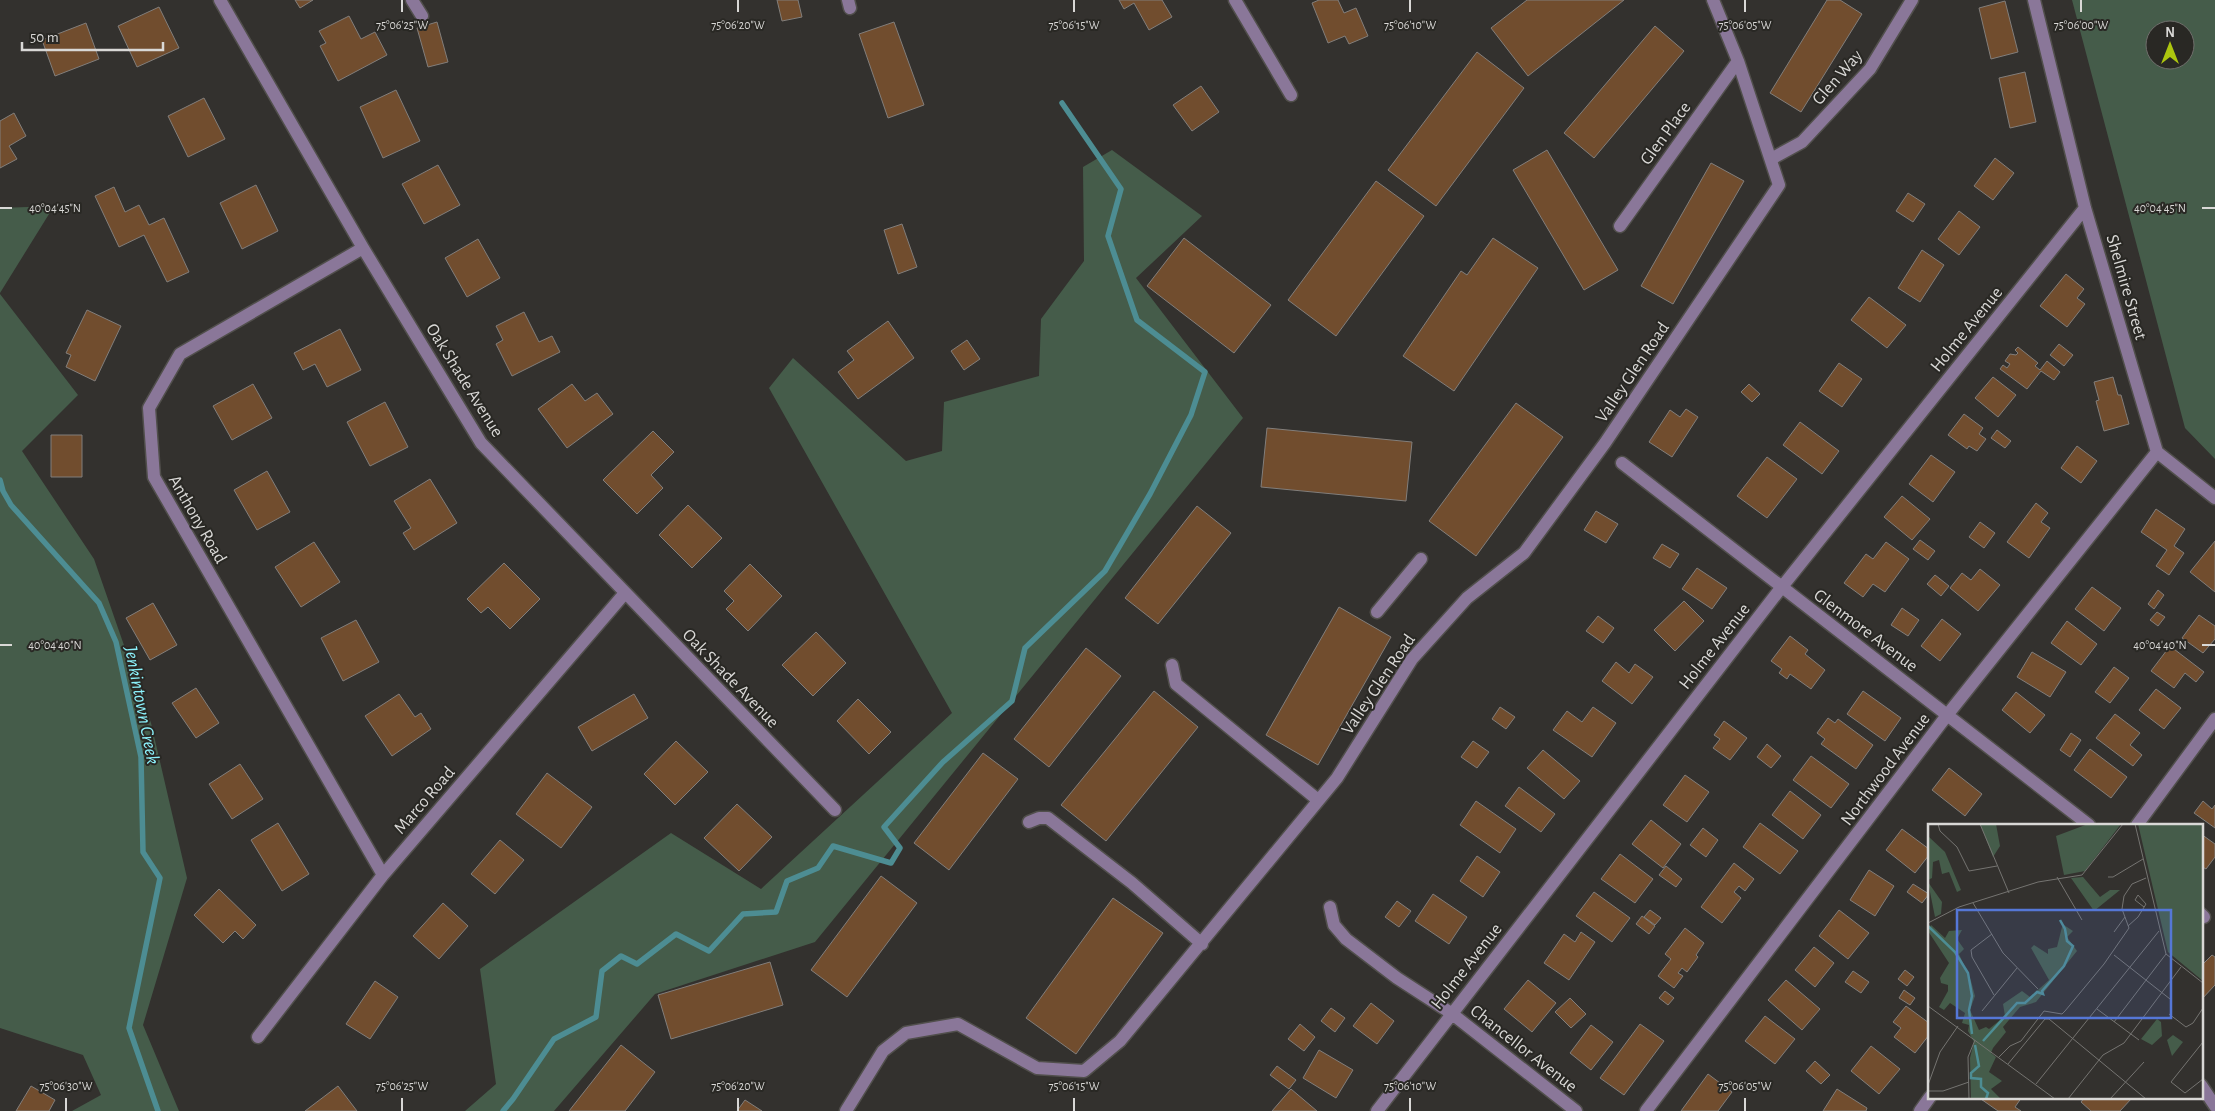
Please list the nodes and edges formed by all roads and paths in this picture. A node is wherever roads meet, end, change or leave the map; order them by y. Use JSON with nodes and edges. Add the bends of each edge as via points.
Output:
{"nodes":[{"id":1,"x":220,"y":0,"type":"edge"},
{"id":2,"x":412,"y":0,"type":"edge"},
{"id":3,"x":1235,"y":0,"type":"edge"},
{"id":4,"x":1712,"y":0,"type":"edge"},
{"id":5,"x":1912,"y":0,"type":"edge"},
{"id":6,"x":2034,"y":0,"type":"edge"},
{"id":7,"x":422,"y":16,"type":"dead end"},
{"id":8,"x":1738,"y":61,"type":"junction"},
{"id":9,"x":1291,"y":95,"type":"dead end"},
{"id":10,"x":1771,"y":159,"type":"junction"},
{"id":11,"x":2086,"y":208,"type":"junction"},
{"id":12,"x":1620,"y":226,"type":"dead end"},
{"id":13,"x":363,"y":248,"type":"junction"},
{"id":14,"x":2157,"y":452,"type":"junction"},
{"id":15,"x":1622,"y":463,"type":"dead end"},
{"id":16,"x":2215,"y":498,"type":"edge"},
{"id":17,"x":1421,"y":559,"type":"dead end"},
{"id":18,"x":1781,"y":588,"type":"junction"},
{"id":19,"x":625,"y":593,"type":"junction"},
{"id":20,"x":1377,"y":612,"type":"dead end"},
{"id":21,"x":1172,"y":666,"type":"dead end"},
{"id":22,"x":1948,"y":714,"type":"junction"},
{"id":23,"x":2215,"y":719,"type":"edge"},
{"id":24,"x":1318,"y":800,"type":"junction"},
{"id":25,"x":834,"y":810,"type":"dead end"},
{"id":26,"x":1029,"y":822,"type":"dead end"},
{"id":27,"x":2088,"y":824,"type":"edge"},
{"id":28,"x":2138,"y":824,"type":"edge"},
{"id":29,"x":383,"y":875,"type":"junction"},
{"id":30,"x":1330,"y":907,"type":"dead end"},
{"id":31,"x":1202,"y":944,"type":"junction"},
{"id":32,"x":1451,"y":1013,"type":"junction"},
{"id":33,"x":258,"y":1036,"type":"dead end"},
{"id":34,"x":2202,"y":1086,"type":"edge"},
{"id":35,"x":1929,"y":1098,"type":"edge"},
{"id":36,"x":2215,"y":1106,"type":"edge"},
{"id":37,"x":846,"y":1111,"type":"edge"},
{"id":38,"x":1377,"y":1111,"type":"edge"},
{"id":39,"x":1576,"y":1111,"type":"edge"},
{"id":40,"x":1646,"y":1111,"type":"edge"},
{"id":41,"x":1920,"y":1111,"type":"edge"}],
"edges":[{"from":1,"to":13,"type":"street","name":"Oak Shade Avenue"},
{"from":2,"to":7,"type":"street"},
{"from":3,"to":9,"type":"street"},
{"from":4,"to":8,"type":"street","name":"Valley Glen Road"},
{"from":5,"to":10,"type":"street","name":"Glen Way","via":[[1870,69],[1802,142]]},
{"from":6,"to":11,"type":"street","name":"Shelmire Street"},
{"from":8,"to":10,"type":"street","name":"Valley Glen Road"},
{"from":8,"to":12,"type":"street","name":"Glen Place"},
{"from":10,"to":24,"type":"street","name":"Valley Glen Road","via":[[1779,185],[1605,443],[1524,553],[1467,598],[1412,659],[1337,778]]},
{"from":11,"to":14,"type":"street","name":"Shelmire Street"},
{"from":11,"to":18,"type":"street","name":"Holme Avenue"},
{"from":13,"to":19,"type":"street","name":"Oak Shade Avenue","via":[[481,443]]},
{"from":13,"to":29,"type":"street","name":"Anthony Road","via":[[180,354],[149,408],[154,477]]},
{"from":14,"to":16,"type":"street"},
{"from":14,"to":22,"type":"street","name":"Northwood Avenue"},
{"from":15,"to":18,"type":"street","name":"Glenmore Avenue"},
{"from":17,"to":20,"type":"street"},
{"from":18,"to":22,"type":"street","name":"Glenmore Avenue"},
{"from":18,"to":32,"type":"street","name":"Holme Avenue"},
{"from":19,"to":25,"type":"street","name":"Oak Shade Avenue"},
{"from":19,"to":29,"type":"street","name":"Marco Road"},
{"from":21,"to":24,"type":"street","via":[[1176,684]]},
{"from":22,"to":27,"type":"street","name":"Glenmore Avenue"},
{"from":22,"to":40,"type":"street","name":"Northwood Avenue"},
{"from":23,"to":28,"type":"street"},
{"from":24,"to":31,"type":"street","name":"Valley Glen Road"},
{"from":26,"to":31,"type":"street","via":[[1048,818],[1132,883]]},
{"from":29,"to":33,"type":"street","name":"Marco Road"},
{"from":30,"to":32,"type":"street","name":"Chancellor Avenue","via":[[1334,925],[1346,939]]},
{"from":31,"to":37,"type":"street","name":"Valley Glen Road","via":[[1120,1041],[1084,1071],[1037,1068],[958,1024],[906,1033],[883,1051]]},
{"from":32,"to":38,"type":"street","name":"Holme Avenue"},
{"from":32,"to":39,"type":"street","name":"Chancellor Avenue"},
{"from":34,"to":36,"type":"street"},
{"from":35,"to":41,"type":"street"}]}
